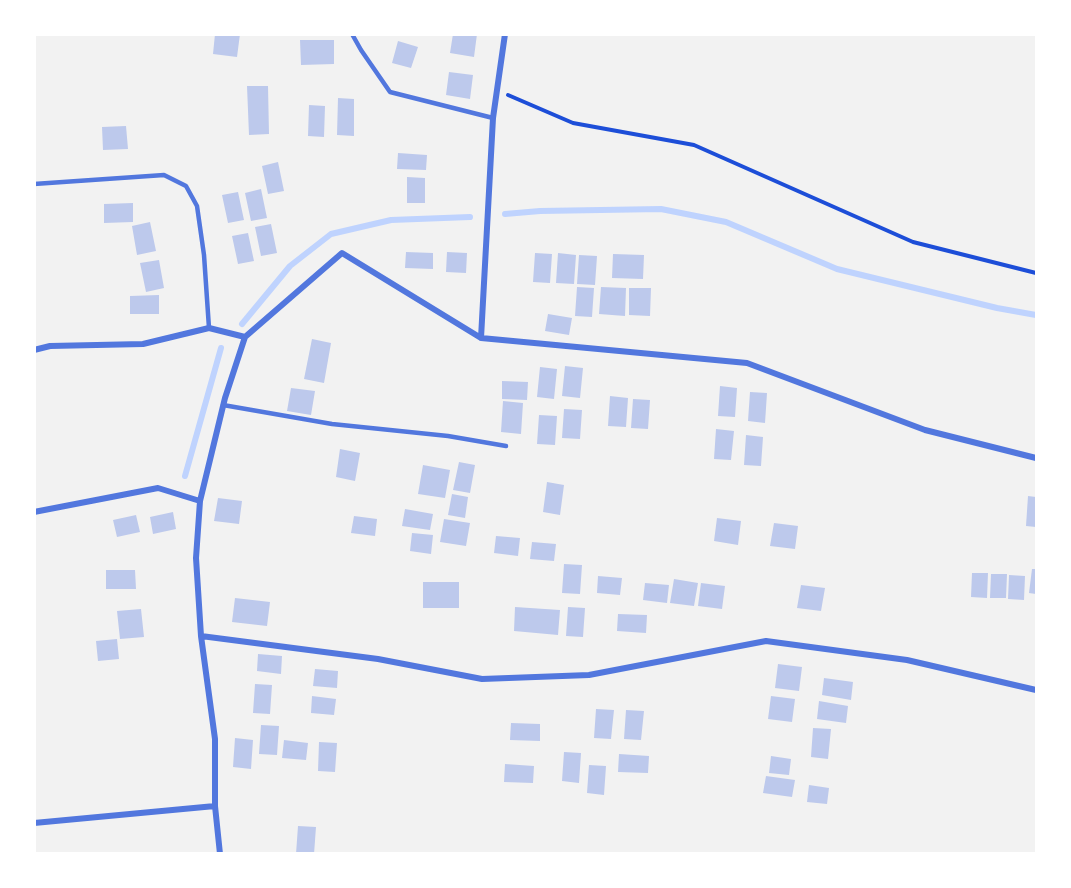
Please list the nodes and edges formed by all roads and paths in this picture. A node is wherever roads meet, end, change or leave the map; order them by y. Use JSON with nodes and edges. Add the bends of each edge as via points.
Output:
{"nodes":[{"id":1,"x":352,"y":34,"type":"edge"},
{"id":2,"x":505,"y":34,"type":"edge"},
{"id":3,"x":497,"y":90,"type":"junction"},
{"id":4,"x":493,"y":118,"type":"junction"},
{"id":5,"x":34,"y":184,"type":"edge"},
{"id":6,"x":1036,"y":273,"type":"edge"},
{"id":7,"x":209,"y":328,"type":"junction"},
{"id":8,"x":245,"y":337,"type":"junction"},
{"id":9,"x":481,"y":338,"type":"junction"},
{"id":10,"x":34,"y":350,"type":"edge"},
{"id":11,"x":223,"y":405,"type":"junction"},
{"id":12,"x":506,"y":446,"type":"dead end"},
{"id":13,"x":1036,"y":459,"type":"edge"},
{"id":14,"x":200,"y":501,"type":"junction"},
{"id":15,"x":34,"y":512,"type":"edge"},
{"id":16,"x":201,"y":636,"type":"junction"},
{"id":17,"x":1036,"y":690,"type":"edge"},
{"id":18,"x":215,"y":806,"type":"junction"},
{"id":19,"x":34,"y":823,"type":"edge"},
{"id":20,"x":220,"y":854,"type":"edge"}],
"edges":[{"from":1,"to":4,"type":"lane","via":[[390,92]]},
{"from":2,"to":3,"type":"street"},
{"from":3,"to":4,"type":"street"},
{"from":3,"to":6,"type":"path","via":[[573,123],[694,145],[913,242]]},
{"from":4,"to":9,"type":"street"},
{"from":5,"to":7,"type":"lane","via":[[164,175],[186,186],[197,206]]},
{"from":7,"to":8,"type":"street"},
{"from":7,"to":10,"type":"street","via":[[143,344],[50,346]]},
{"from":8,"to":9,"type":"street","via":[[342,253]]},
{"from":8,"to":11,"type":"street"},
{"from":9,"to":13,"type":"street","via":[[747,363],[925,430]]},
{"from":11,"to":12,"type":"lane","via":[[332,424]]},
{"from":11,"to":14,"type":"street"},
{"from":14,"to":15,"type":"street","via":[[158,488]]},
{"from":14,"to":16,"type":"street","via":[[196,558]]},
{"from":16,"to":17,"type":"street","via":[[378,659],[482,679],[589,675],[766,641],[907,660]]},
{"from":16,"to":18,"type":"street","via":[[215,739]]},
{"from":18,"to":19,"type":"street"},
{"from":18,"to":20,"type":"street"}]}
